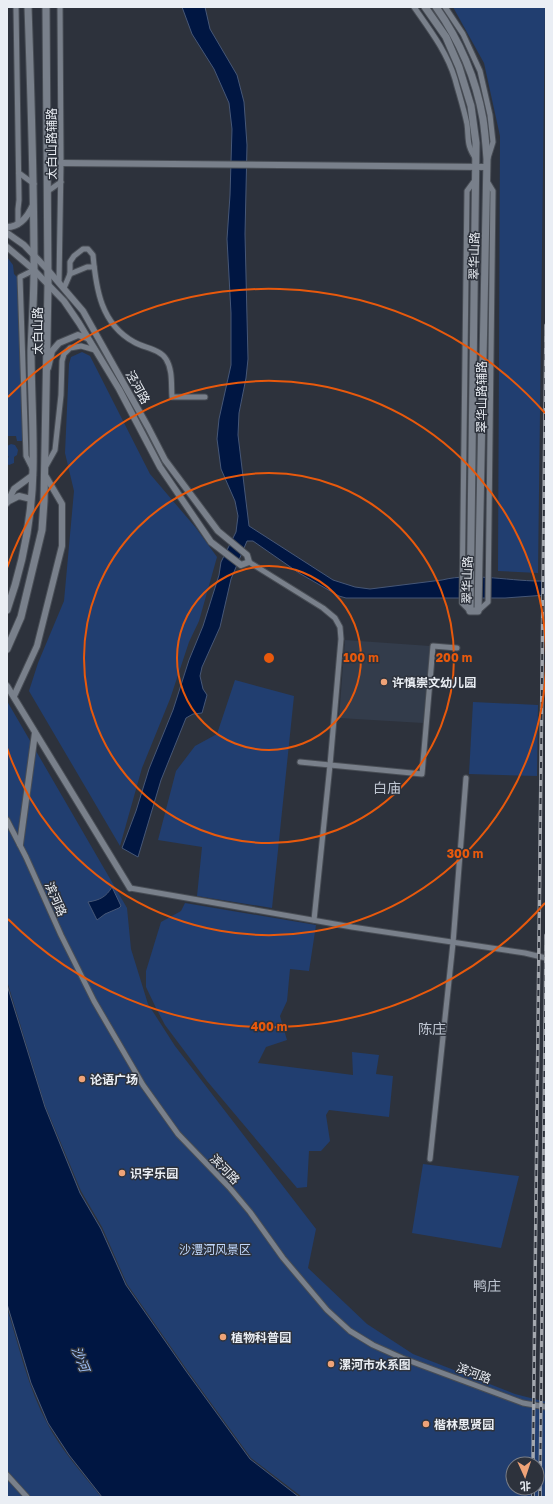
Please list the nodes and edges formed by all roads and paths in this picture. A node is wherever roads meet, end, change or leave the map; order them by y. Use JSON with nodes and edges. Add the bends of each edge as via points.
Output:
{"nodes":[{"id":1,"x":16,"y":7,"type":"edge"},
{"id":2,"x":28,"y":7,"type":"edge"},
{"id":3,"x":46,"y":7,"type":"edge"},
{"id":4,"x":60,"y":7,"type":"edge"},
{"id":5,"x":414,"y":7,"type":"edge"},
{"id":6,"x":425,"y":7,"type":"edge"},
{"id":7,"x":436,"y":7,"type":"edge"},
{"id":8,"x":445,"y":7,"type":"edge"},
{"id":9,"x":61,"y":163,"type":"junction"},
{"id":10,"x":476,"y":163,"type":"junction"},
{"id":11,"x":487,"y":163,"type":"junction"},
{"id":12,"x":19,"y":174,"type":"junction"},
{"id":13,"x":487,"y":180,"type":"junction"},
{"id":14,"x":61,"y":182,"type":"junction"},
{"id":15,"x":34,"y":184,"type":"junction"},
{"id":16,"x":48,"y":191,"type":"junction"},
{"id":17,"x":34,"y":204,"type":"junction"},
{"id":18,"x":18,"y":224,"type":"junction"},
{"id":19,"x":7,"y":227,"type":"edge"},
{"id":20,"x":7,"y":233,"type":"edge"},
{"id":21,"x":7,"y":247,"type":"edge"},
{"id":22,"x":34,"y":255,"type":"junction"},
{"id":23,"x":94,"y":267,"type":"junction"},
{"id":24,"x":48,"y":269,"type":"junction"},
{"id":25,"x":34,"y":270,"type":"junction"},
{"id":26,"x":70,"y":274,"type":"junction"},
{"id":27,"x":58,"y":282,"type":"junction"},
{"id":28,"x":48,"y":285,"type":"junction"},
{"id":29,"x":64,"y":288,"type":"junction"},
{"id":30,"x":87,"y":338,"type":"junction"},
{"id":31,"x":95,"y":350,"type":"junction"},
{"id":32,"x":48,"y":371,"type":"junction"},
{"id":33,"x":205,"y":397,"type":"dead end"},
{"id":34,"x":46,"y":466,"type":"junction"},
{"id":35,"x":33,"y":472,"type":"junction"},
{"id":36,"x":45,"y":475,"type":"junction"},
{"id":37,"x":31,"y":499,"type":"junction"},
{"id":38,"x":7,"y":502,"type":"edge"},
{"id":39,"x":248,"y":558,"type":"junction"},
{"id":40,"x":7,"y":610,"type":"edge"},
{"id":41,"x":478,"y":611,"type":"junction"},
{"id":42,"x":457,"y":648,"type":"dead end"},
{"id":43,"x":7,"y":649,"type":"edge"},
{"id":44,"x":7,"y":686,"type":"edge"},
{"id":45,"x":14,"y":696,"type":"junction"},
{"id":46,"x":35,"y":733,"type":"junction"},
{"id":47,"x":300,"y":762,"type":"dead end"},
{"id":48,"x":330,"y":765,"type":"junction"},
{"id":49,"x":466,"y":778,"type":"dead end"},
{"id":50,"x":7,"y":820,"type":"edge"},
{"id":51,"x":20,"y":844,"type":"junction"},
{"id":52,"x":130,"y":888,"type":"joint"},
{"id":53,"x":314,"y":920,"type":"junction"},
{"id":54,"x":453,"y":943,"type":"junction"},
{"id":55,"x":546,"y":958,"type":"edge"},
{"id":56,"x":430,"y":1159,"type":"dead end"},
{"id":57,"x":546,"y":1407,"type":"edge"},
{"id":58,"x":7,"y":1475,"type":"edge"},
{"id":59,"x":26,"y":1497,"type":"edge"}],
"edges":[{"from":1,"to":12,"type":"street"},
{"from":2,"to":15,"type":"main road","name":"太白山路"},
{"from":3,"to":16,"type":"main road","name":"太白山路"},
{"from":4,"to":9,"type":"street","name":"太白山路辅路"},
{"from":5,"to":10,"type":"street","via":[[447,58],[455,78],[467,125],[469,150]]},
{"from":6,"to":10,"type":"main road","name":"翠华山路","via":[[446,37],[459,67],[471,106]]},
{"from":7,"to":11,"type":"main road","name":"翠华山路","via":[[463,52],[475,84],[483,119]]},
{"from":8,"to":11,"type":"street","via":[[463,34],[480,71],[490,114],[493,142]]},
{"from":9,"to":10,"type":"street"},
{"from":9,"to":14,"type":"street","name":"太白山路辅路"},
{"from":10,"to":11,"type":"street"},
{"from":10,"to":41,"type":"main road","name":"翠华山路","via":[[466,603],[470,611]]},
{"from":11,"to":13,"type":"main road","name":"翠华山路"},
{"from":12,"to":15,"type":"street"},
{"from":12,"to":18,"type":"street"},
{"from":13,"to":41,"type":"main road","name":"翠华山路"},
{"from":13,"to":41,"type":"street","name":"翠华山路辅路","via":[[493,191],[489,568],[488,602]]},
{"from":14,"to":16,"type":"street"},
{"from":14,"to":27,"type":"street","name":"太白山路辅路"},
{"from":15,"to":17,"type":"main road","name":"太白山路"},
{"from":16,"to":24,"type":"main road","name":"太白山路"},
{"from":17,"to":18,"type":"street","via":[[28,216]]},
{"from":17,"to":22,"type":"main road","name":"太白山路"},
{"from":18,"to":19,"type":"street"},
{"from":20,"to":22,"type":"street","name":"泾河路"},
{"from":21,"to":25,"type":"street","name":"泾河路"},
{"from":22,"to":24,"type":"street","name":"泾河路"},
{"from":22,"to":25,"type":"main road","name":"太白山路"},
{"from":23,"to":26,"type":"street"},
{"from":23,"to":26,"type":"street","via":[[93,255],[88,249],[83,249],[70,262]]},
{"from":23,"to":33,"type":"street","via":[[100,299],[107,316],[120,332],[134,342],[165,357],[171,368],[172,398]]},
{"from":24,"to":27,"type":"street","name":"泾河路"},
{"from":24,"to":28,"type":"main road","name":"太白山路"},
{"from":25,"to":28,"type":"street","name":"泾河路"},
{"from":25,"to":35,"type":"main road","name":"太白山路","via":[[31,351]]},
{"from":25,"to":35,"type":"street","via":[[20,277],[26,456]]},
{"from":26,"to":29,"type":"street"},
{"from":27,"to":29,"type":"street","name":"泾河路"},
{"from":28,"to":30,"type":"street","name":"泾河路","via":[[64,301]]},
{"from":28,"to":32,"type":"main road","name":"太白山路"},
{"from":29,"to":39,"type":"street","name":"泾河路","via":[[83,311],[165,460],[218,531]]},
{"from":30,"to":31,"type":"street","name":"泾河路"},
{"from":30,"to":32,"type":"street","via":[[78,336],[59,343],[52,351]]},
{"from":31,"to":34,"type":"street","via":[[81,346],[70,348],[64,354],[56,450]]},
{"from":31,"to":39,"type":"street","name":"泾河路","via":[[119,389],[160,467],[211,542],[241,565]]},
{"from":32,"to":34,"type":"main road","name":"太白山路"},
{"from":34,"to":36,"type":"main road","name":"太白山路"},
{"from":35,"to":37,"type":"main road","name":"太白山路"},
{"from":35,"to":38,"type":"street","via":[[14,490]]},
{"from":36,"to":43,"type":"main road","name":"太白山路","via":[[42,530],[22,617]]},
{"from":36,"to":45,"type":"street","via":[[62,504],[62,546],[37,646]]},
{"from":37,"to":38,"type":"street","via":[[19,496]]},
{"from":37,"to":40,"type":"main road","name":"太白山路","via":[[25,544]]},
{"from":39,"to":48,"type":"street","via":[[323,608],[335,618],[340,627]]},
{"from":42,"to":48,"type":"street","via":[[433,646],[422,774]]},
{"from":44,"to":45,"type":"street"},
{"from":45,"to":46,"type":"street"},
{"from":46,"to":51,"type":"street"},
{"from":46,"to":52,"type":"street"},
{"from":47,"to":48,"type":"street"},
{"from":48,"to":53,"type":"street"},
{"from":49,"to":54,"type":"street"},
{"from":50,"to":51,"type":"street","name":"滨河路"},
{"from":51,"to":57,"type":"street","name":"滨河路","via":[[60,935],[143,1086],[178,1134],[229,1187],[283,1258],[327,1310],[350,1331],[402,1358],[523,1403]]},
{"from":52,"to":53,"type":"street"},
{"from":53,"to":54,"type":"street"},
{"from":54,"to":55,"type":"street"},
{"from":54,"to":56,"type":"street"},
{"from":58,"to":59,"type":"street"}]}
